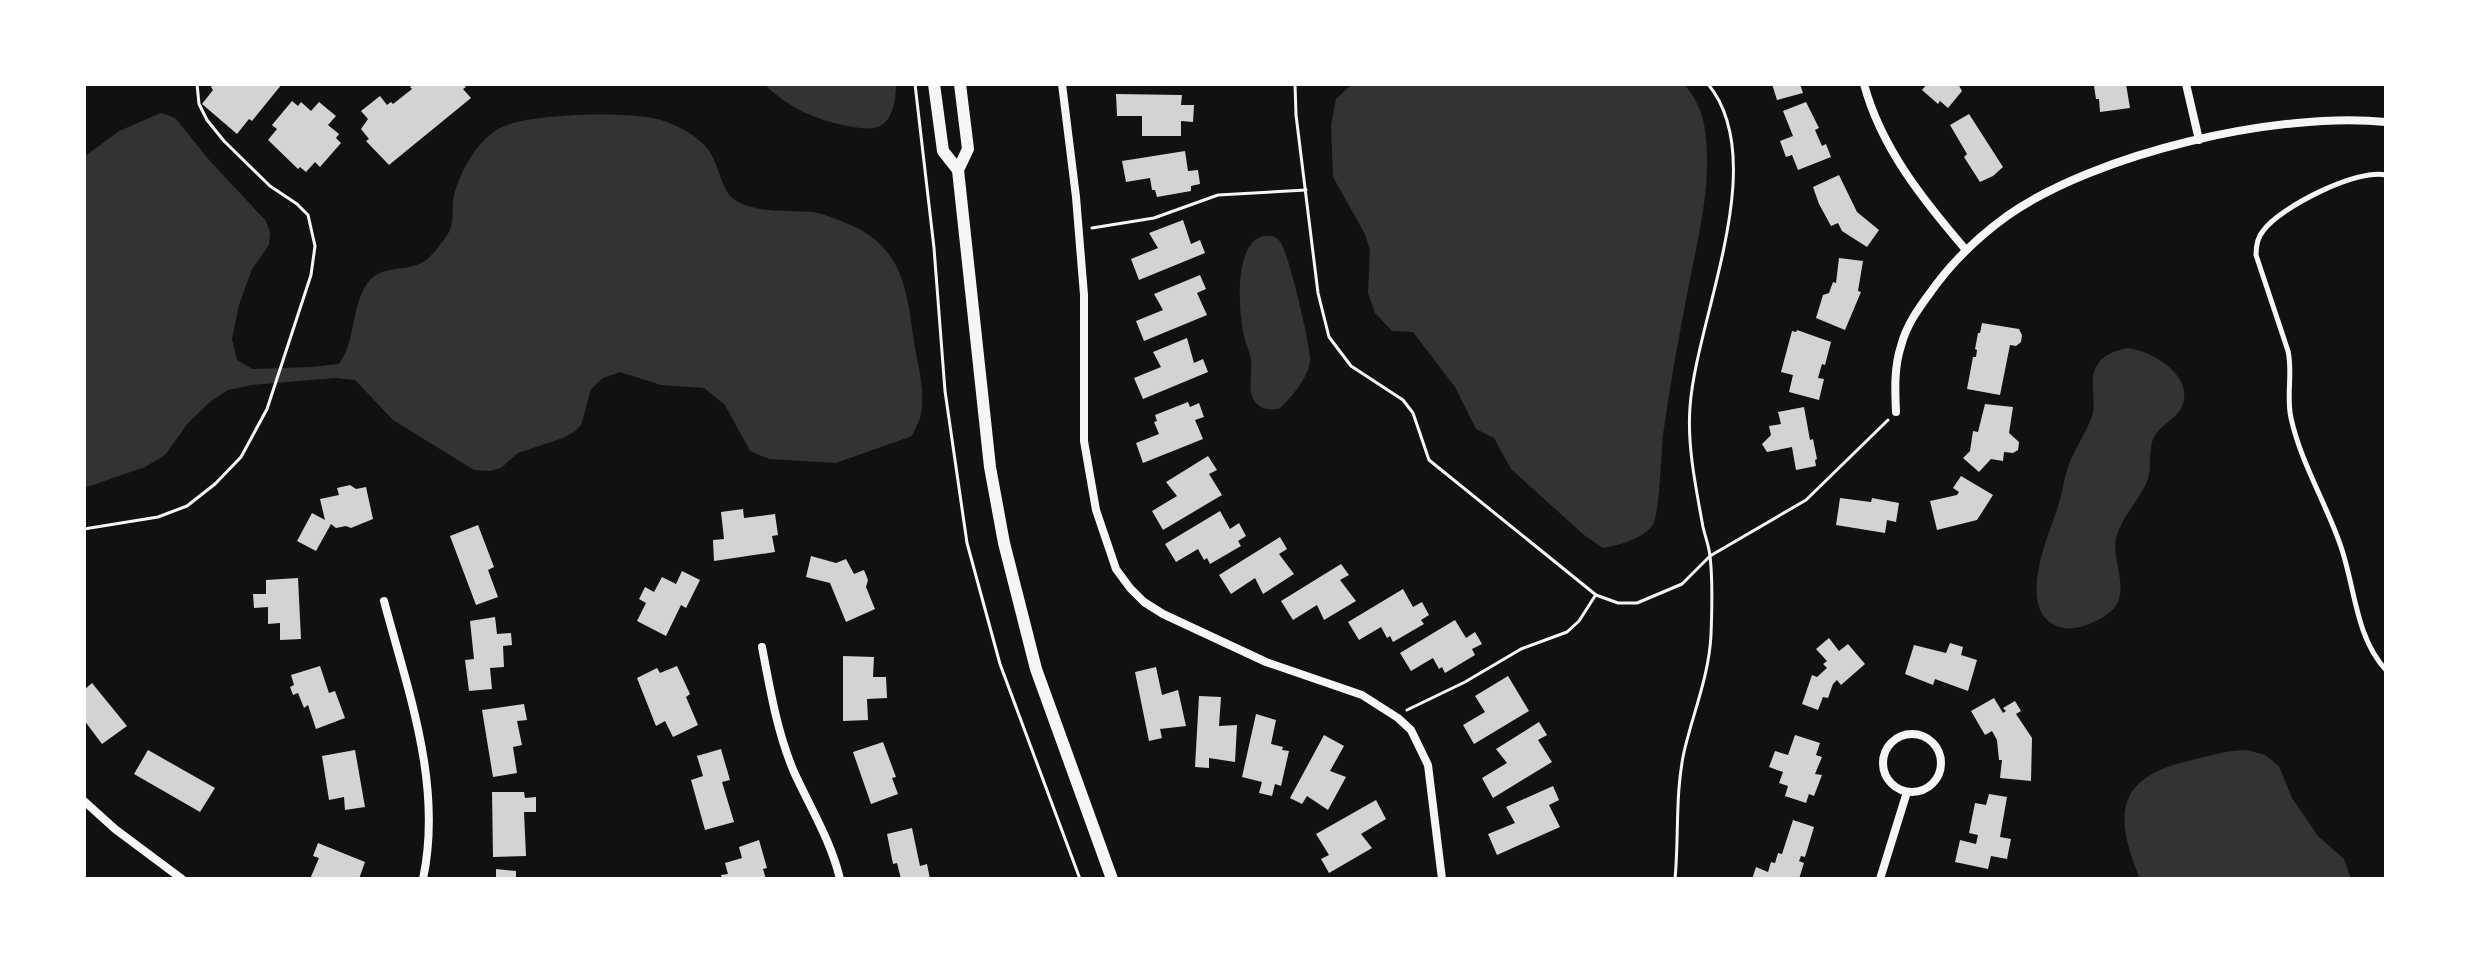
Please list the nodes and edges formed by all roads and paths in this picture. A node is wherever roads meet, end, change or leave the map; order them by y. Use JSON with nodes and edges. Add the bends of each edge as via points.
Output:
{"nodes":[{"id":1,"x":197,"y":84,"type":"edge"},
{"id":2,"x":915,"y":84,"type":"edge"},
{"id":3,"x":934,"y":84,"type":"edge"},
{"id":4,"x":960,"y":84,"type":"edge"},
{"id":5,"x":1062,"y":84,"type":"edge"},
{"id":6,"x":1295,"y":84,"type":"edge"},
{"id":7,"x":1708,"y":84,"type":"edge"},
{"id":8,"x":1864,"y":84,"type":"edge"},
{"id":9,"x":2186,"y":84,"type":"edge"},
{"id":10,"x":2386,"y":122,"type":"edge"},
{"id":11,"x":2199,"y":140,"type":"junction"},
{"id":12,"x":958,"y":170,"type":"junction"},
{"id":13,"x":2386,"y":175,"type":"edge"},
{"id":14,"x":1306,"y":190,"type":"junction"},
{"id":15,"x":1100,"y":226,"type":"dead end"},
{"id":16,"x":1966,"y":250,"type":"junction"},
{"id":17,"x":1896,"y":412,"type":"joint"},
{"id":18,"x":84,"y":529,"type":"edge"},
{"id":19,"x":1710,"y":556,"type":"junction"},
{"id":20,"x":1596,"y":595,"type":"junction"},
{"id":21,"x":384,"y":601,"type":"dead end"},
{"id":22,"x":762,"y":647,"type":"dead end"},
{"id":23,"x":2386,"y":670,"type":"edge"},
{"id":24,"x":1398,"y":718,"type":"junction"},
{"id":25,"x":1907,"y":792,"type":"junction"},
{"id":26,"x":84,"y":801,"type":"edge"},
{"id":27,"x":182,"y":879,"type":"edge"},
{"id":28,"x":423,"y":879,"type":"edge"},
{"id":29,"x":840,"y":879,"type":"edge"},
{"id":30,"x":1080,"y":879,"type":"edge"},
{"id":31,"x":1112,"y":879,"type":"edge"},
{"id":32,"x":1442,"y":879,"type":"edge"},
{"id":33,"x":1675,"y":879,"type":"edge"},
{"id":34,"x":1880,"y":879,"type":"edge"}],
"edges":[{"from":1,"to":18,"type":"path","via":[[199,104],[224,141],[308,215],[315,246],[311,275],[267,409],[241,457],[187,506],[158,517]]},
{"from":2,"to":30,"type":"path","via":[[945,391],[967,543],[1000,664]]},
{"from":3,"to":12,"type":"street","via":[[943,151]]},
{"from":4,"to":12,"type":"street","via":[[968,149]]},
{"from":5,"to":24,"type":"street","via":[[1084,295],[1084,441],[1096,510],[1116,569],[1144,602],[1163,614],[1266,662],[1362,695]]},
{"from":6,"to":14,"type":"path"},
{"from":7,"to":19,"type":"path","via":[[1719,97],[1728,124],[1732,175],[1725,243],[1689,411]]},
{"from":8,"to":16,"type":"street","via":[[1903,169]]},
{"from":9,"to":11,"type":"street"},
{"from":10,"to":11,"type":"street","via":[[2297,123]]},
{"from":11,"to":16,"type":"street","via":[[2119,162],[2048,192],[2008,215]]},
{"from":12,"to":31,"type":"street","via":[[990,467],[1004,543],[1036,669]]},
{"from":13,"to":23,"type":"lane","via":[[2374,172],[2298,202],[2263,230],[2256,255],[2288,351],[2290,414],[2299,449],[2340,543],[2367,644]]},
{"from":14,"to":15,"type":"path","via":[[1218,195],[1154,218]]},
{"from":14,"to":20,"type":"path","via":[[1318,293],[1329,337],[1351,366],[1403,400],[1413,413],[1429,460]]},
{"from":16,"to":17,"type":"street","via":[[1906,331],[1896,369]]},
{"from":17,"to":19,"type":"path","via":[[1806,500]]},
{"from":19,"to":20,"type":"path","via":[[1682,584],[1637,603]]},
{"from":19,"to":33,"type":"path","via":[[1711,635],[1684,754]]},
{"from":20,"to":24,"type":"path","via":[[1567,632],[1521,649]]},
{"from":21,"to":28,"type":"street","via":[[425,766],[429,843]]},
{"from":22,"to":29,"type":"street","via":[[780,735]]},
{"from":24,"to":32,"type":"street","via":[[1411,730],[1428,765]]},
{"from":25,"to":25,"type":"street","via":[[1926,789],[1941,764],[1935,745],[1918,734],[1901,736],[1884,757],[1886,775]]},
{"from":25,"to":34,"type":"street"},
{"from":26,"to":27,"type":"street"}]}
